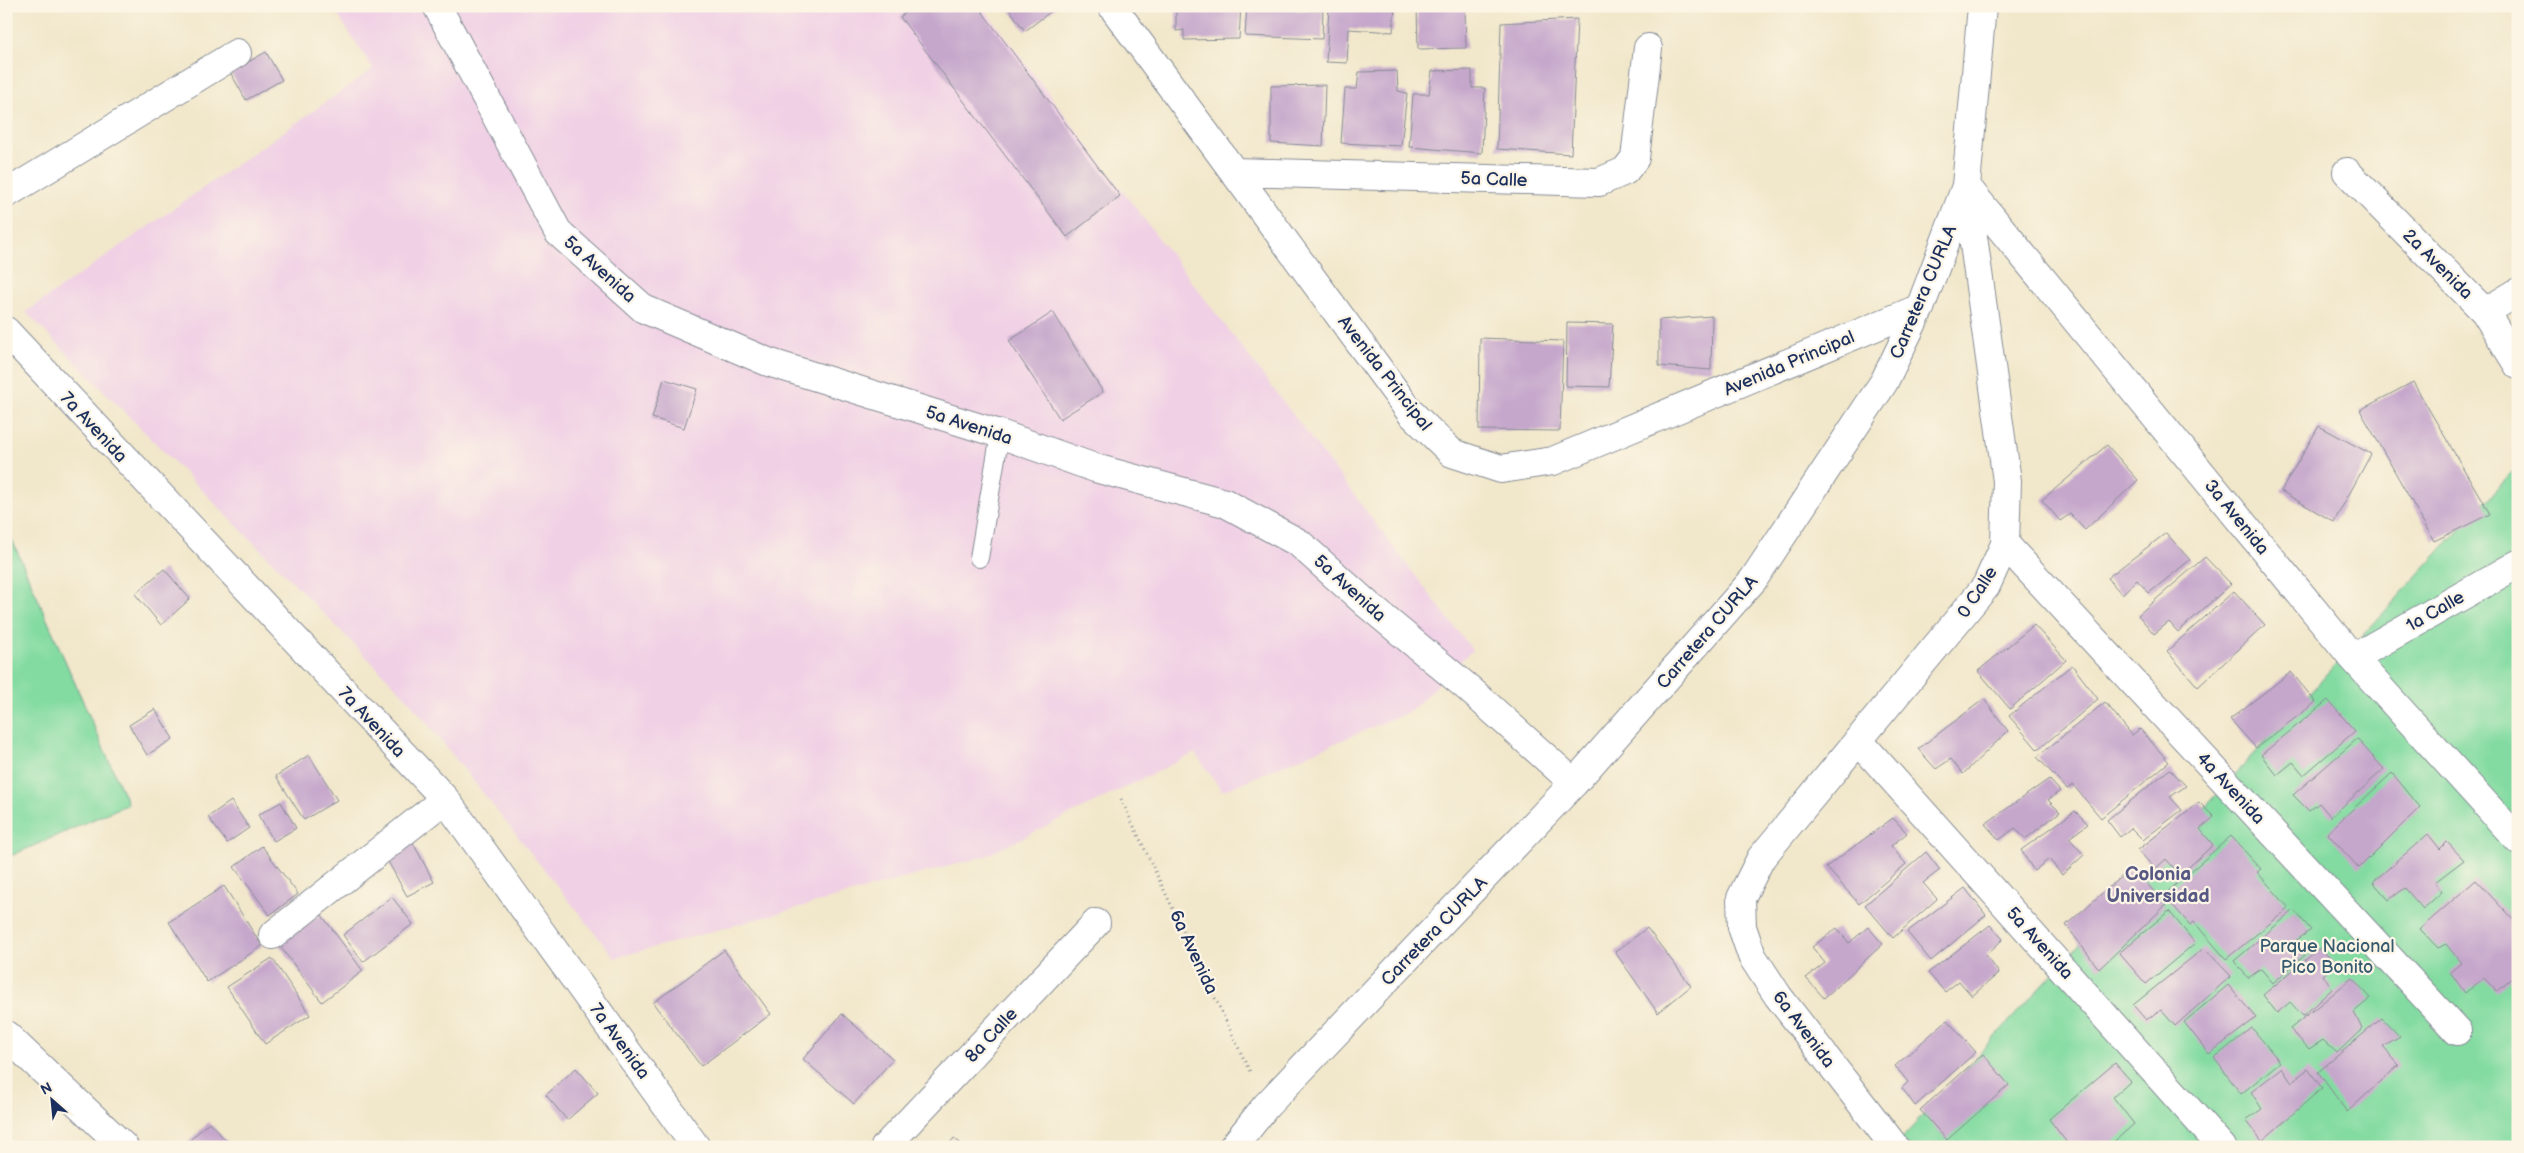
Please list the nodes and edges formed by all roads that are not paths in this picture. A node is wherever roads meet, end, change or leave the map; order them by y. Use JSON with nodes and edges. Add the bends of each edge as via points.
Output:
{"nodes":[{"id":1,"x":437,"y":6,"type":"edge"},
{"id":2,"x":1112,"y":6,"type":"edge"},
{"id":3,"x":1982,"y":6,"type":"edge"},
{"id":4,"x":1648,"y":48,"type":"dead end"},
{"id":5,"x":237,"y":53,"type":"dead end"},
{"id":6,"x":1234,"y":172,"type":"junction"},
{"id":7,"x":2347,"y":172,"type":"dead end"},
{"id":8,"x":1966,"y":186,"type":"junction"},
{"id":9,"x":6,"y":194,"type":"edge"},
{"id":10,"x":2518,"y":292,"type":"edge"},
{"id":11,"x":1920,"y":308,"type":"junction"},
{"id":12,"x":2485,"y":312,"type":"junction"},
{"id":13,"x":6,"y":331,"type":"edge"},
{"id":14,"x":2518,"y":365,"type":"edge"},
{"id":15,"x":1000,"y":434,"type":"junction"},
{"id":16,"x":2005,"y":544,"type":"junction"},
{"id":17,"x":979,"y":558,"type":"dead end"},
{"id":18,"x":2518,"y":564,"type":"edge"},
{"id":19,"x":2353,"y":658,"type":"junction"},
{"id":20,"x":1858,"y":740,"type":"junction"},
{"id":21,"x":1574,"y":783,"type":"junction"},
{"id":22,"x":445,"y":799,"type":"junction"},
{"id":23,"x":2518,"y":840,"type":"edge"},
{"id":24,"x":1741,"y":898,"type":"joint"},
{"id":25,"x":1096,"y":923,"type":"dead end"},
{"id":26,"x":273,"y":935,"type":"dead end"},
{"id":27,"x":2457,"y":1031,"type":"dead end"},
{"id":28,"x":6,"y":1035,"type":"edge"},
{"id":29,"x":124,"y":1147,"type":"edge"},
{"id":30,"x":696,"y":1147,"type":"edge"},
{"id":31,"x":885,"y":1147,"type":"edge"},
{"id":32,"x":1233,"y":1147,"type":"edge"},
{"id":33,"x":1895,"y":1147,"type":"edge"},
{"id":34,"x":2222,"y":1147,"type":"edge"}],
"edges":[{"from":1,"to":15,"type":"street","name":"5a Avenida","via":[[558,232],[644,309],[768,362]]},
{"from":2,"to":6,"type":"street","name":"Avenida Principal"},
{"from":3,"to":8,"type":"street","name":"Carretera CURLA"},
{"from":4,"to":6,"type":"street","name":"5a Calle","via":[[1635,158],[1626,171],[1599,182]]},
{"from":5,"to":9,"type":"street"},
{"from":6,"to":11,"type":"street","name":"Avenida Principal","via":[[1411,413],[1452,453],[1501,469],[1553,461]]},
{"from":7,"to":12,"type":"street","name":"2a Avenida"},
{"from":8,"to":11,"type":"street","name":"Carretera CURLA"},
{"from":8,"to":16,"type":"street","name":"0 Calle","via":[[2006,481]]},
{"from":8,"to":19,"type":"street","name":"3a Avenida"},
{"from":10,"to":12,"type":"street"},
{"from":11,"to":21,"type":"street","name":"Carretera CURLA","via":[[1884,382],[1753,580]]},
{"from":12,"to":14,"type":"street","name":"2a Avenida"},
{"from":13,"to":22,"type":"street","name":"7a Avenida"},
{"from":15,"to":17,"type":"lane"},
{"from":15,"to":21,"type":"street","name":"5a Avenida","via":[[1094,468],[1226,503],[1299,543]]},
{"from":16,"to":20,"type":"street","name":"0 Calle","via":[[1986,586]]},
{"from":16,"to":27,"type":"street","name":"4a Avenida"},
{"from":18,"to":19,"type":"street","name":"1a Calle"},
{"from":19,"to":23,"type":"street","name":"3a Avenida"},
{"from":20,"to":24,"type":"street","name":"0 Calle","via":[[1761,858]]},
{"from":20,"to":34,"type":"street","name":"5a Avenida"},
{"from":21,"to":32,"type":"street","name":"Carretera CURLA","via":[[1266,1106]]},
{"from":22,"to":26,"type":"street"},
{"from":22,"to":30,"type":"street","name":"7a Avenida"},
{"from":24,"to":33,"type":"street","name":"6a Avenida","via":[[1742,927],[1752,956],[1778,996]]},
{"from":25,"to":31,"type":"street","name":"8a Calle"},
{"from":28,"to":29,"type":"street"}]}
